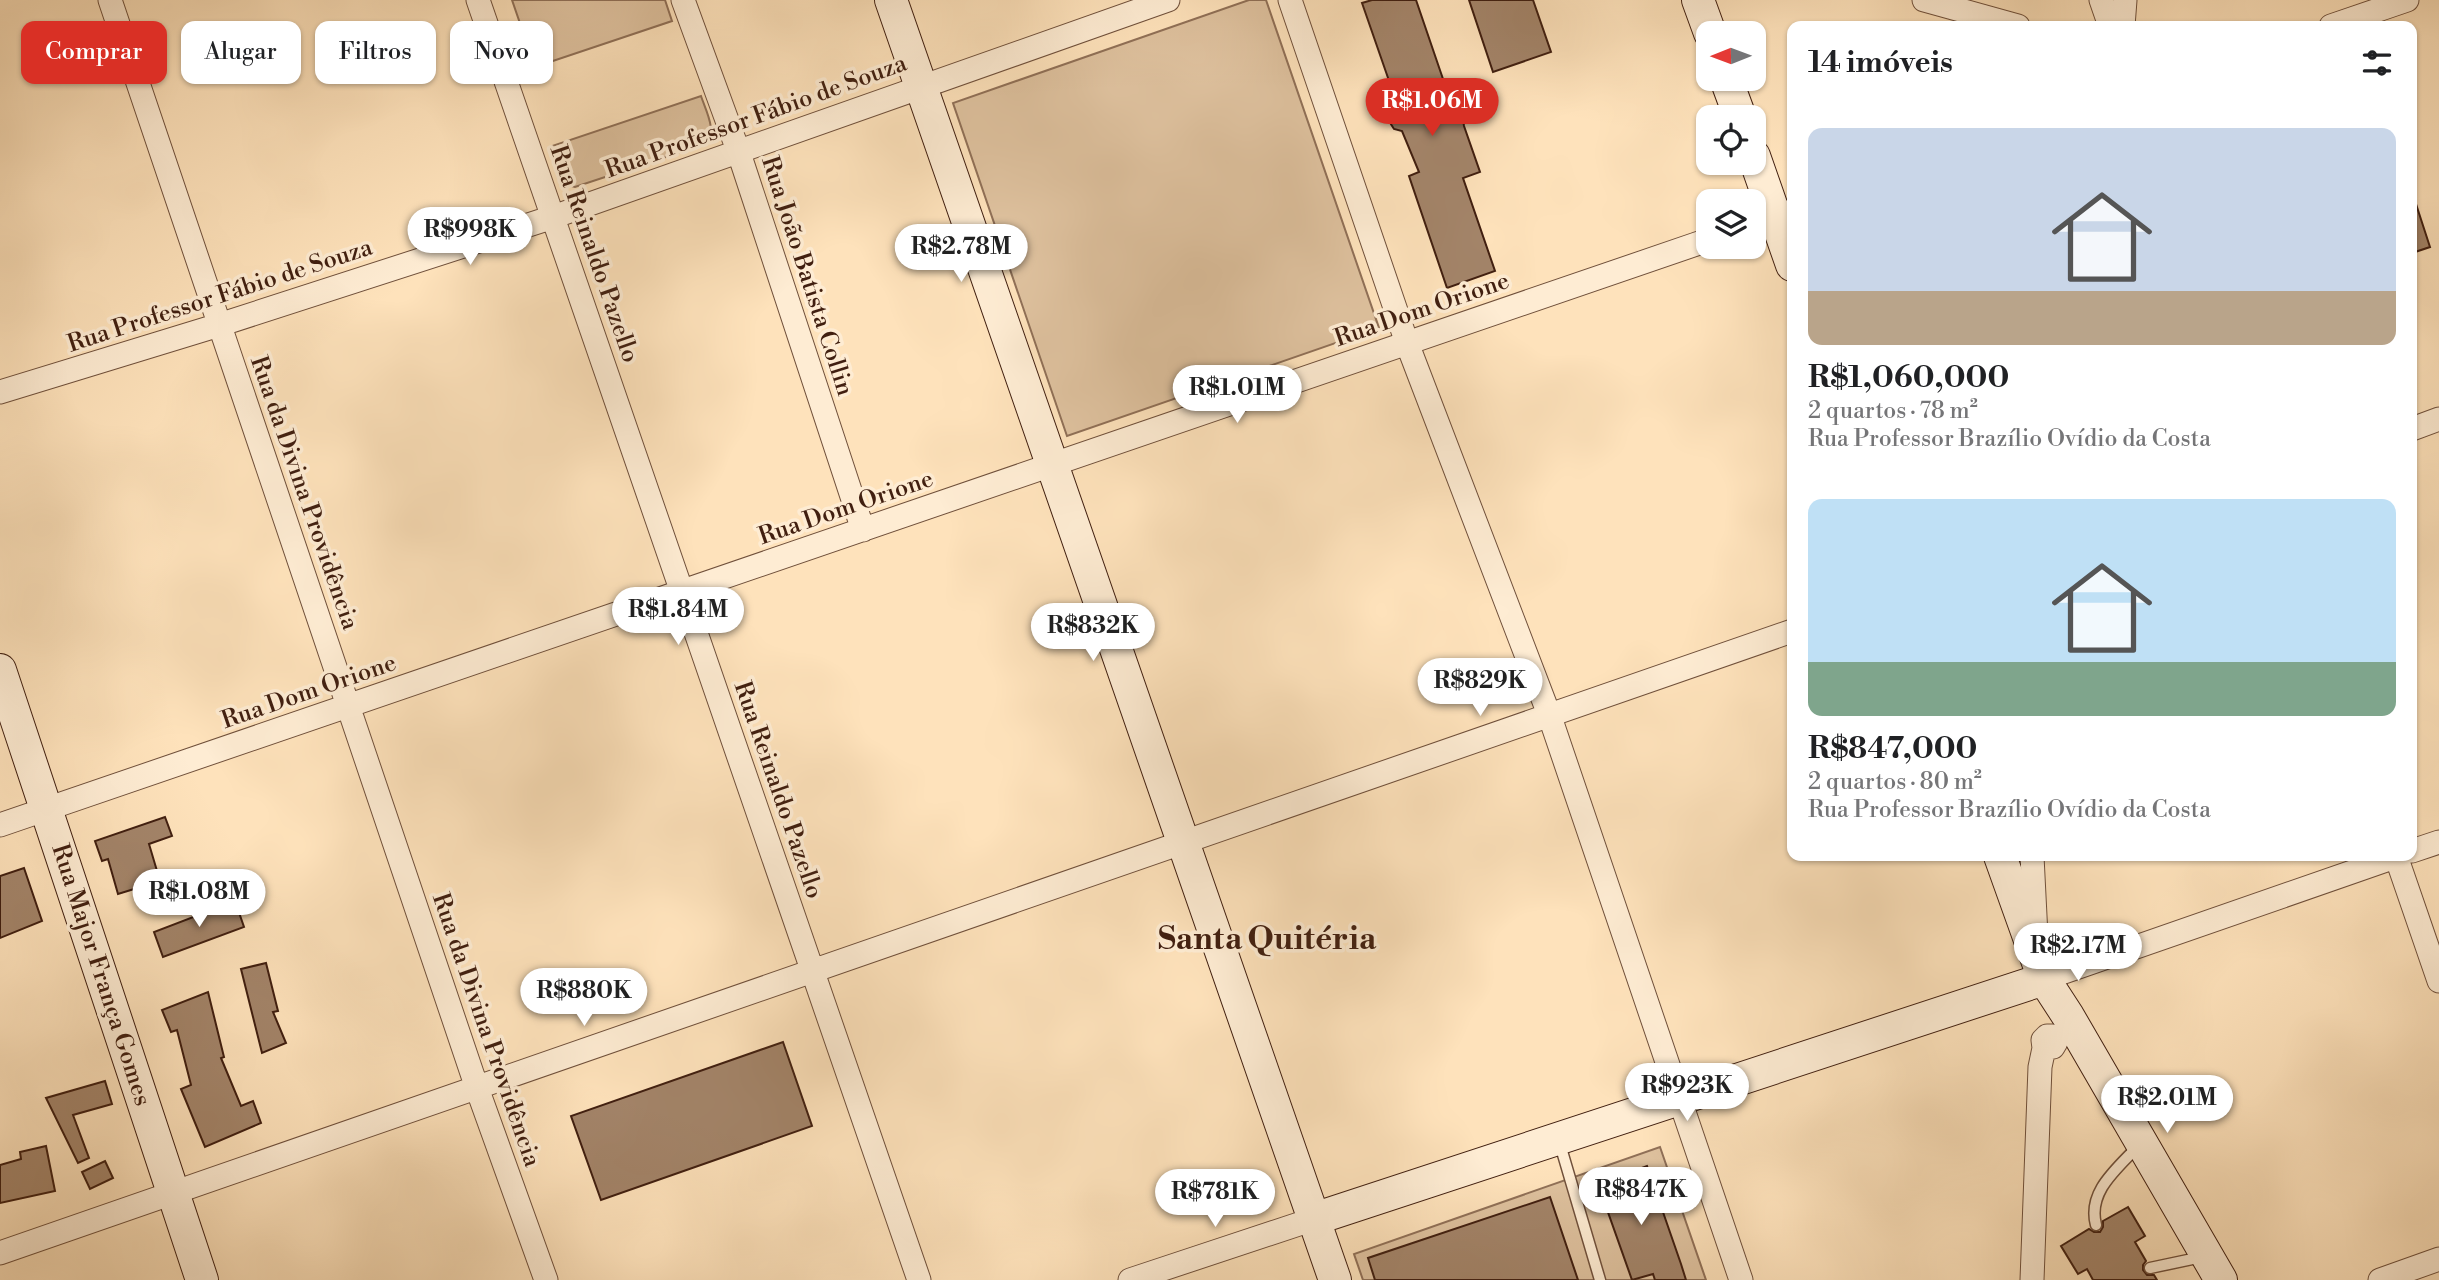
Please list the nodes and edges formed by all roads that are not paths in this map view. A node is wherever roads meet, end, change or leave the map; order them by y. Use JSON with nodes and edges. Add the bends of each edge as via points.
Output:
{"nodes":[{"id":1,"x":110,"y":0,"type":"edge"},
{"id":2,"x":478,"y":0,"type":"edge"},
{"id":3,"x":683,"y":0,"type":"edge"},
{"id":4,"x":891,"y":0,"type":"edge"},
{"id":5,"x":1168,"y":0,"type":"edge"},
{"id":6,"x":1290,"y":0,"type":"edge"},
{"id":7,"x":1698,"y":0,"type":"edge"},
{"id":8,"x":1924,"y":0,"type":"edge"},
{"id":9,"x":2101,"y":0,"type":"edge"},
{"id":10,"x":2125,"y":0,"type":"edge"},
{"id":11,"x":2407,"y":0,"type":"edge"},
{"id":12,"x":1706,"y":21,"type":"edge"},
{"id":13,"x":2000,"y":21,"type":"edge"},
{"id":14,"x":2108,"y":21,"type":"edge"},
{"id":15,"x":2123,"y":21,"type":"edge"},
{"id":16,"x":2346,"y":21,"type":"edge"},
{"id":17,"x":921,"y":86,"type":"junction"},
{"id":18,"x":739,"y":153,"type":"junction"},
{"id":19,"x":1760,"y":175,"type":"edge"},
{"id":20,"x":553,"y":217,"type":"junction"},
{"id":21,"x":1774,"y":217,"type":"edge"},
{"id":22,"x":1696,"y":244,"type":"edge"},
{"id":23,"x":1787,"y":252,"type":"edge"},
{"id":24,"x":219,"y":325,"type":"junction"},
{"id":25,"x":1407,"y":343,"type":"junction"},
{"id":26,"x":0,"y":392,"type":"edge"},
{"id":27,"x":2439,"y":419,"type":"edge"},
{"id":28,"x":2417,"y":427,"type":"edge"},
{"id":29,"x":1052,"y":465,"type":"junction"},
{"id":30,"x":863,"y":530,"type":"junction"},
{"id":31,"x":682,"y":592,"type":"junction"},
{"id":32,"x":1787,"y":633,"type":"edge"},
{"id":33,"x":0,"y":670,"type":"edge"},
{"id":34,"x":348,"y":706,"type":"junction"},
{"id":35,"x":1550,"y":717,"type":"junction"},
{"id":36,"x":47,"y":809,"type":"junction"},
{"id":37,"x":0,"y":825,"type":"edge"},
{"id":38,"x":2439,"y":842,"type":"edge"},
{"id":39,"x":1183,"y":844,"type":"junction"},
{"id":40,"x":2417,"y":849,"type":"edge"},
{"id":41,"x":2002,"y":861,"type":"edge"},
{"id":42,"x":2032,"y":861,"type":"edge"},
{"id":43,"x":2381,"y":861,"type":"edge"},
{"id":44,"x":2399,"y":861,"type":"edge"},
{"id":45,"x":2040,"y":970,"type":"junction"},
{"id":46,"x":813,"y":972,"type":"junction"},
{"id":47,"x":2439,"y":981,"type":"edge"},
{"id":48,"x":2044,"y":1048,"type":"dead end"},
{"id":49,"x":477,"y":1088,"type":"junction"},
{"id":50,"x":1679,"y":1098,"type":"junction"},
{"id":51,"x":1558,"y":1138,"type":"junction"},
{"id":52,"x":2141,"y":1143,"type":"junction"},
{"id":53,"x":172,"y":1194,"type":"junction"},
{"id":54,"x":1314,"y":1219,"type":"junction"},
{"id":55,"x":2096,"y":1225,"type":"dead end"},
{"id":56,"x":0,"y":1253,"type":"edge"},
{"id":57,"x":2439,"y":1259,"type":"edge"},
{"id":58,"x":2150,"y":1268,"type":"dead end"},
{"id":59,"x":2214,"y":1268,"type":"edge"},
{"id":60,"x":202,"y":1280,"type":"edge"},
{"id":61,"x":546,"y":1280,"type":"edge"},
{"id":62,"x":919,"y":1280,"type":"edge"},
{"id":63,"x":1130,"y":1280,"type":"edge"},
{"id":64,"x":1335,"y":1280,"type":"edge"},
{"id":65,"x":1600,"y":1280,"type":"edge"},
{"id":66,"x":1741,"y":1280,"type":"edge"},
{"id":67,"x":2032,"y":1280,"type":"edge"},
{"id":68,"x":2380,"y":1280,"type":"edge"}],
"edges":[{"from":1,"to":24,"type":"street","name":"Rua da Divina Providência"},
{"from":2,"to":20,"type":"street","name":"Rua Reinaldo Pazello"},
{"from":3,"to":18,"type":"street","name":"Rua João Batista Collin"},
{"from":4,"to":17,"type":"street"},
{"from":5,"to":17,"type":"street","name":"Rua Professor Fábio de Souza"},
{"from":6,"to":25,"type":"street"},
{"from":7,"to":12,"type":"street"},
{"from":8,"to":13,"type":"street"},
{"from":9,"to":14,"type":"street"},
{"from":10,"to":15,"type":"street"},
{"from":11,"to":16,"type":"street"},
{"from":17,"to":18,"type":"street","name":"Rua Professor Fábio de Souza"},
{"from":17,"to":29,"type":"street"},
{"from":18,"to":20,"type":"street","name":"Rua Professor Fábio de Souza"},
{"from":18,"to":30,"type":"street","name":"Rua João Batista Collin"},
{"from":19,"to":21,"type":"street"},
{"from":20,"to":24,"type":"street","name":"Rua Professor Fábio de Souza"},
{"from":20,"to":31,"type":"street","name":"Rua Reinaldo Pazello"},
{"from":21,"to":23,"type":"street"},
{"from":22,"to":25,"type":"street","name":"Rua Dom Orione"},
{"from":24,"to":26,"type":"street","name":"Rua Professor Fábio de Souza"},
{"from":24,"to":34,"type":"street","name":"Rua da Divina Providência"},
{"from":25,"to":29,"type":"street","name":"Rua Dom Orione"},
{"from":25,"to":35,"type":"street"},
{"from":27,"to":28,"type":"street"},
{"from":29,"to":30,"type":"street","name":"Rua Dom Orione"},
{"from":29,"to":39,"type":"street"},
{"from":30,"to":31,"type":"street","name":"Rua Dom Orione"},
{"from":31,"to":34,"type":"street","name":"Rua Dom Orione"},
{"from":31,"to":46,"type":"street","name":"Rua Reinaldo Pazello"},
{"from":32,"to":35,"type":"street"},
{"from":33,"to":36,"type":"street","name":"Rua Major França Gomes"},
{"from":34,"to":36,"type":"street","name":"Rua Dom Orione"},
{"from":34,"to":49,"type":"street","name":"Rua da Divina Providência"},
{"from":35,"to":39,"type":"street"},
{"from":35,"to":50,"type":"street"},
{"from":36,"to":37,"type":"street","name":"Rua Dom Orione"},
{"from":36,"to":53,"type":"street","name":"Rua Major França Gomes"},
{"from":38,"to":40,"type":"street"},
{"from":39,"to":46,"type":"street"},
{"from":39,"to":54,"type":"street"},
{"from":41,"to":45,"type":"street"},
{"from":42,"to":45,"type":"street"},
{"from":43,"to":45,"type":"street"},
{"from":44,"to":47,"type":"street"},
{"from":45,"to":50,"type":"street"},
{"from":45,"to":52,"type":"street"},
{"from":46,"to":49,"type":"street"},
{"from":46,"to":62,"type":"street","name":"Rua Reinaldo Pazello"},
{"from":48,"to":67,"type":"street"},
{"from":49,"to":53,"type":"street"},
{"from":49,"to":61,"type":"street","name":"Rua da Divina Providência"},
{"from":50,"to":51,"type":"street"},
{"from":50,"to":66,"type":"street"},
{"from":51,"to":54,"type":"street"},
{"from":51,"to":65,"type":"lane"},
{"from":52,"to":55,"type":"lane","via":[[2098,1191],[2093,1214]]},
{"from":52,"to":59,"type":"street"},
{"from":53,"to":56,"type":"street"},
{"from":53,"to":60,"type":"street","name":"Rua Major França Gomes"},
{"from":54,"to":63,"type":"street"},
{"from":54,"to":64,"type":"street"},
{"from":57,"to":68,"type":"street"},
{"from":58,"to":59,"type":"lane"}]}
